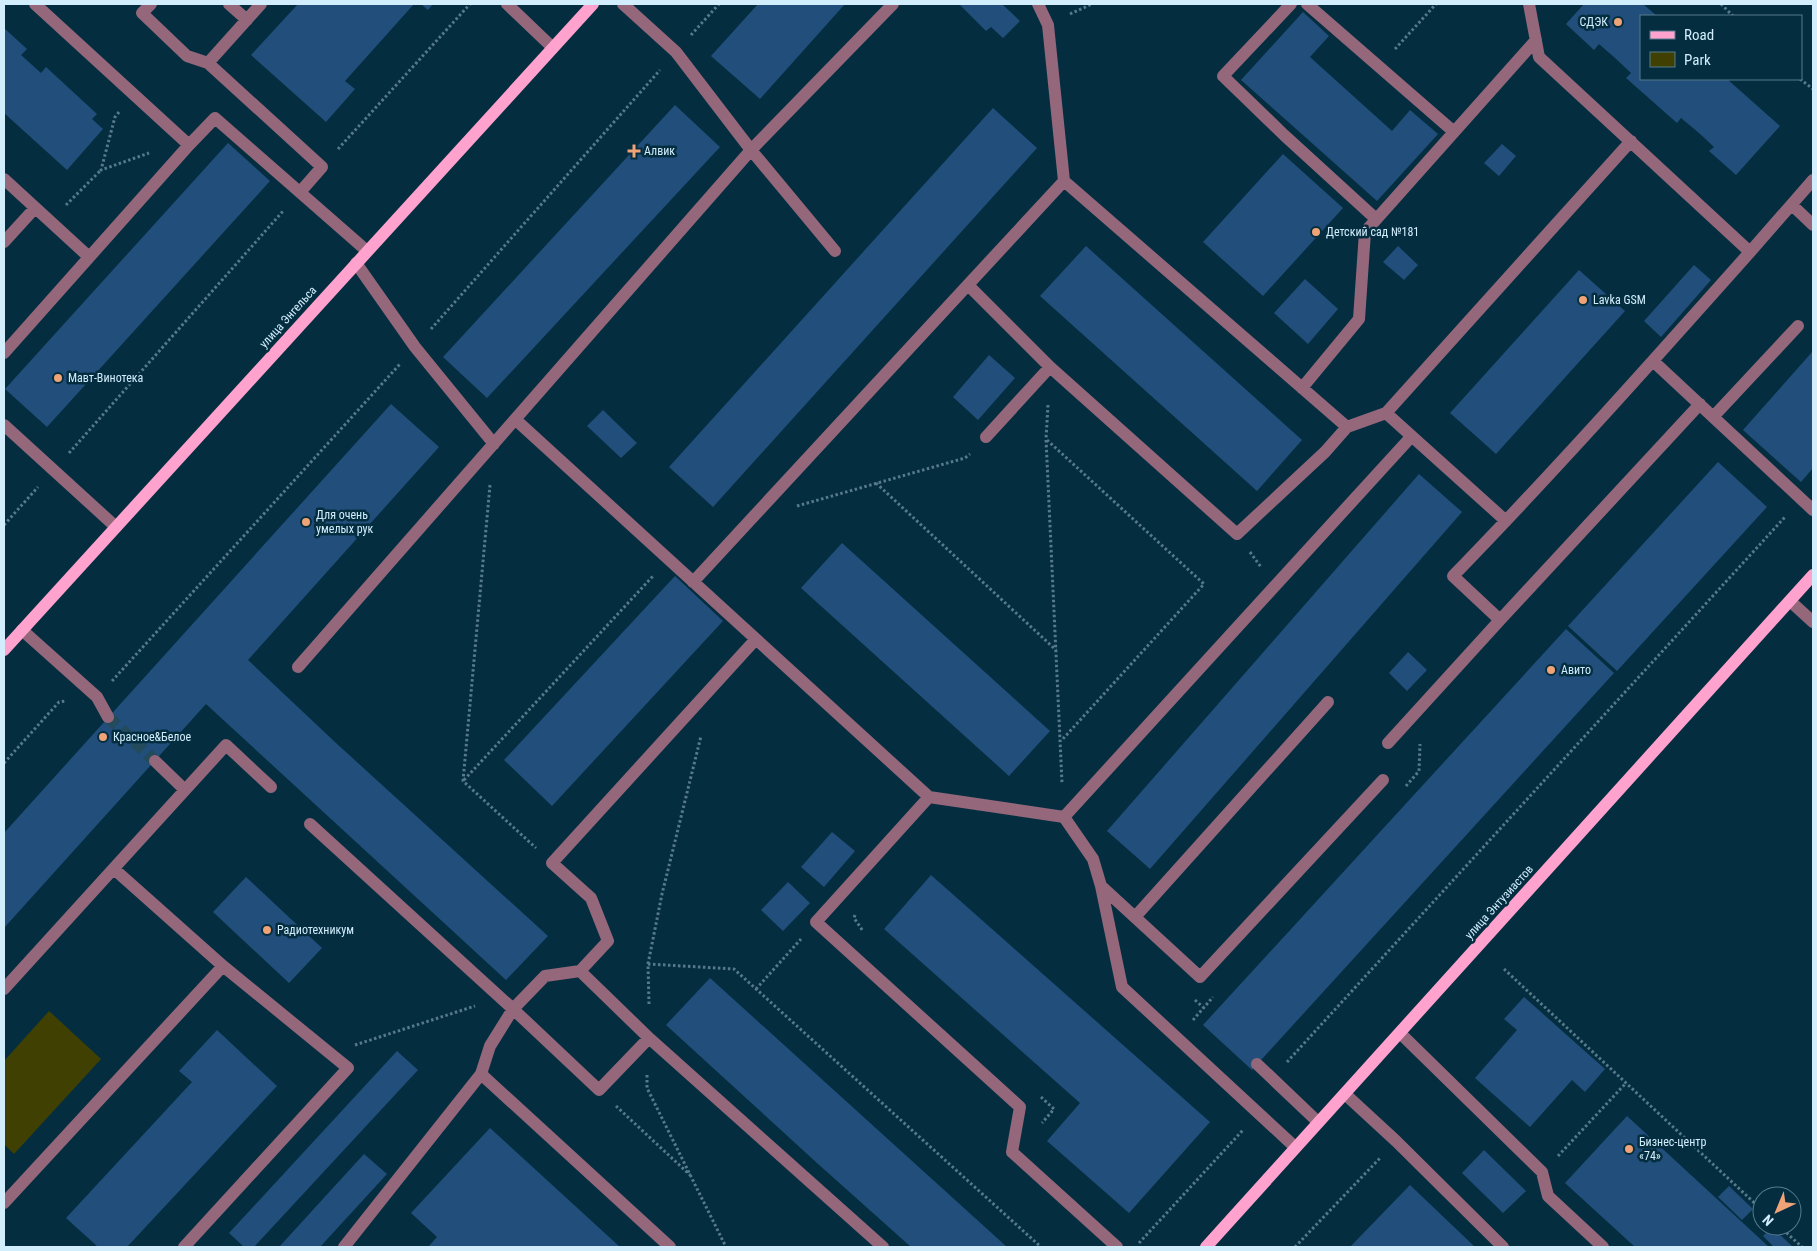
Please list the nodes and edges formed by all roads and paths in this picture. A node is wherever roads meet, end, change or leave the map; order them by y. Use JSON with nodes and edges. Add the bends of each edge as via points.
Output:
{"nodes":[{"id":1,"x":35,"y":4,"type":"edge"},
{"id":2,"x":151,"y":4,"type":"edge"},
{"id":3,"x":229,"y":4,"type":"edge"},
{"id":4,"x":261,"y":4,"type":"edge"},
{"id":5,"x":470,"y":4,"type":"edge"},
{"id":6,"x":507,"y":4,"type":"edge"},
{"id":7,"x":592,"y":4,"type":"edge"},
{"id":8,"x":624,"y":4,"type":"edge"},
{"id":9,"x":719,"y":4,"type":"edge"},
{"id":10,"x":893,"y":4,"type":"edge"},
{"id":11,"x":1038,"y":4,"type":"edge"},
{"id":12,"x":1291,"y":4,"type":"edge"},
{"id":13,"x":1307,"y":4,"type":"edge"},
{"id":14,"x":1436,"y":4,"type":"edge"},
{"id":15,"x":1529,"y":4,"type":"edge"},
{"id":16,"x":1721,"y":4,"type":"edge"},
{"id":17,"x":1732,"y":15,"type":"edge"},
{"id":18,"x":247,"y":20,"type":"junction"},
{"id":19,"x":1536,"y":40,"type":"junction"},
{"id":20,"x":552,"y":47,"type":"junction"},
{"id":21,"x":1396,"y":49,"type":"dead end"},
{"id":22,"x":676,"y":52,"type":"junction"},
{"id":23,"x":208,"y":63,"type":"junction"},
{"id":24,"x":1801,"y":80,"type":"edge"},
{"id":25,"x":1813,"y":89,"type":"edge"},
{"id":26,"x":134,"y":95,"type":"junction"},
{"id":27,"x":174,"y":131,"type":"junction"},
{"id":28,"x":1453,"y":131,"type":"junction"},
{"id":29,"x":1631,"y":141,"type":"junction"},
{"id":30,"x":189,"y":144,"type":"junction"},
{"id":31,"x":751,"y":150,"type":"junction"},
{"id":32,"x":322,"y":167,"type":"junction"},
{"id":33,"x":100,"y":170,"type":"junction"},
{"id":34,"x":4,"y":180,"type":"edge"},
{"id":35,"x":1813,"y":180,"type":"edge"},
{"id":36,"x":1064,"y":181,"type":"junction"},
{"id":37,"x":300,"y":191,"type":"junction"},
{"id":38,"x":1792,"y":205,"type":"junction"},
{"id":39,"x":35,"y":208,"type":"junction"},
{"id":40,"x":1376,"y":219,"type":"junction"},
{"id":41,"x":50,"y":221,"type":"junction"},
{"id":42,"x":1813,"y":225,"type":"edge"},
{"id":43,"x":4,"y":242,"type":"edge"},
{"id":44,"x":835,"y":250,"type":"dead end"},
{"id":45,"x":367,"y":251,"type":"junction"},
{"id":46,"x":1750,"y":252,"type":"junction"},
{"id":47,"x":89,"y":257,"type":"junction"},
{"id":48,"x":356,"y":263,"type":"junction"},
{"id":49,"x":968,"y":285,"type":"junction"},
{"id":50,"x":1798,"y":326,"type":"dead end"},
{"id":51,"x":415,"y":347,"type":"junction"},
{"id":52,"x":4,"y":353,"type":"edge"},
{"id":53,"x":1653,"y":361,"type":"junction"},
{"id":54,"x":1050,"y":367,"type":"junction"},
{"id":55,"x":1302,"y":388,"type":"junction"},
{"id":56,"x":1700,"y":404,"type":"junction"},
{"id":57,"x":1386,"y":413,"type":"junction"},
{"id":58,"x":1713,"y":417,"type":"junction"},
{"id":59,"x":516,"y":420,"type":"junction"},
{"id":60,"x":4,"y":426,"type":"edge"},
{"id":61,"x":1347,"y":427,"type":"junction"},
{"id":62,"x":986,"y":437,"type":"joint"},
{"id":63,"x":1411,"y":437,"type":"junction"},
{"id":64,"x":1046,"y":439,"type":"junction"},
{"id":65,"x":494,"y":444,"type":"junction"},
{"id":66,"x":54,"y":469,"type":"junction"},
{"id":67,"x":876,"y":483,"type":"junction"},
{"id":68,"x":490,"y":484,"type":"dead end"},
{"id":69,"x":1802,"y":499,"type":"junction"},
{"id":70,"x":791,"y":507,"type":"dead end"},
{"id":71,"x":1813,"y":510,"type":"edge"},
{"id":72,"x":1506,"y":521,"type":"junction"},
{"id":73,"x":4,"y":525,"type":"edge"},
{"id":74,"x":116,"y":527,"type":"junction"},
{"id":75,"x":1237,"y":534,"type":"junction"},
{"id":76,"x":669,"y":559,"type":"junction"},
{"id":77,"x":1813,"y":575,"type":"edge"},
{"id":78,"x":693,"y":582,"type":"junction"},
{"id":79,"x":1275,"y":586,"type":"junction"},
{"id":80,"x":1790,"y":601,"type":"junction"},
{"id":81,"x":1500,"y":620,"type":"junction"},
{"id":82,"x":1813,"y":622,"type":"edge"},
{"id":83,"x":22,"y":630,"type":"junction"},
{"id":84,"x":756,"y":639,"type":"junction"},
{"id":85,"x":4,"y":650,"type":"edge"},
{"id":86,"x":1056,"y":651,"type":"junction"},
{"id":87,"x":298,"y":667,"type":"dead end"},
{"id":88,"x":97,"y":697,"type":"junction"},
{"id":89,"x":1328,"y":702,"type":"dead end"},
{"id":90,"x":108,"y":717,"type":"tunnel mouth"},
{"id":91,"x":702,"y":732,"type":"dead end"},
{"id":92,"x":1420,"y":734,"type":"dead end"},
{"id":93,"x":1060,"y":742,"type":"junction"},
{"id":94,"x":1388,"y":743,"type":"dead end"},
{"id":95,"x":154,"y":761,"type":"tunnel mouth"},
{"id":96,"x":4,"y":763,"type":"edge"},
{"id":97,"x":1384,"y":780,"type":"dead end"},
{"id":98,"x":463,"y":781,"type":"junction"},
{"id":99,"x":1405,"y":786,"type":"dead end"},
{"id":100,"x":271,"y":787,"type":"dead end"},
{"id":101,"x":185,"y":790,"type":"junction"},
{"id":102,"x":929,"y":797,"type":"junction"},
{"id":103,"x":1064,"y":817,"type":"junction"},
{"id":104,"x":310,"y":824,"type":"dead end"},
{"id":105,"x":552,"y":863,"type":"junction"},
{"id":106,"x":114,"y":869,"type":"junction"},
{"id":107,"x":1101,"y":886,"type":"junction"},
{"id":108,"x":856,"y":911,"type":"dead end"},
{"id":109,"x":1135,"y":917,"type":"junction"},
{"id":110,"x":816,"y":922,"type":"junction"},
{"id":111,"x":868,"y":937,"type":"dead end"},
{"id":112,"x":648,"y":964,"type":"junction"},
{"id":113,"x":223,"y":966,"type":"junction"},
{"id":114,"x":1504,"y":969,"type":"dead end"},
{"id":115,"x":580,"y":971,"type":"junction"},
{"id":116,"x":4,"y":989,"type":"edge"},
{"id":117,"x":756,"y":989,"type":"junction"},
{"id":118,"x":1217,"y":993,"type":"dead end"},
{"id":119,"x":501,"y":998,"type":"junction"},
{"id":120,"x":513,"y":1009,"type":"junction"},
{"id":121,"x":1195,"y":1022,"type":"dead end"},
{"id":122,"x":1400,"y":1032,"type":"junction"},
{"id":123,"x":649,"y":1038,"type":"junction"},
{"id":124,"x":331,"y":1053,"type":"junction"},
{"id":125,"x":1256,"y":1064,"type":"dead end"},
{"id":126,"x":481,"y":1074,"type":"junction"},
{"id":127,"x":1626,"y":1083,"type":"junction"},
{"id":128,"x":1281,"y":1088,"type":"junction"},
{"id":129,"x":599,"y":1090,"type":"junction"},
{"id":130,"x":1345,"y":1094,"type":"junction"},
{"id":131,"x":1040,"y":1096,"type":"dead end"},
{"id":132,"x":1258,"y":1113,"type":"junction"},
{"id":133,"x":1318,"y":1122,"type":"junction"},
{"id":134,"x":1038,"y":1127,"type":"dead end"},
{"id":135,"x":1396,"y":1141,"type":"junction"},
{"id":136,"x":1295,"y":1147,"type":"junction"},
{"id":137,"x":1542,"y":1172,"type":"junction"},
{"id":138,"x":692,"y":1177,"type":"junction"},
{"id":139,"x":1752,"y":1201,"type":"edge"},
{"id":140,"x":4,"y":1203,"type":"edge"},
{"id":141,"x":1790,"y":1236,"type":"edge"},
{"id":142,"x":184,"y":1247,"type":"edge"},
{"id":143,"x":344,"y":1247,"type":"edge"},
{"id":144,"x":670,"y":1247,"type":"edge"},
{"id":145,"x":726,"y":1247,"type":"edge"},
{"id":146,"x":883,"y":1247,"type":"edge"},
{"id":147,"x":1041,"y":1247,"type":"edge"},
{"id":148,"x":1116,"y":1247,"type":"edge"},
{"id":149,"x":1135,"y":1247,"type":"edge"},
{"id":150,"x":1206,"y":1247,"type":"edge"},
{"id":151,"x":1295,"y":1247,"type":"edge"},
{"id":152,"x":1503,"y":1247,"type":"edge"},
{"id":153,"x":1603,"y":1247,"type":"edge"},
{"id":154,"x":1802,"y":1247,"type":"edge"}],
"edges":[{"from":1,"to":26,"type":"lane"},
{"from":2,"to":23,"type":"lane","via":[[142,13],[187,56]]},
{"from":3,"to":18,"type":"lane"},
{"from":4,"to":18,"type":"lane"},
{"from":5,"to":32,"type":"path"},
{"from":6,"to":20,"type":"lane"},
{"from":7,"to":20,"type":"main road","name":"улица Энгельса"},
{"from":8,"to":22,"type":"lane"},
{"from":9,"to":22,"type":"path"},
{"from":10,"to":31,"type":"lane"},
{"from":11,"to":36,"type":"lane","via":[[1048,25]]},
{"from":12,"to":40,"type":"lane","via":[[1223,76]]},
{"from":13,"to":28,"type":"lane"},
{"from":14,"to":21,"type":"path"},
{"from":15,"to":19,"type":"lane"},
{"from":16,"to":17,"type":"path"},
{"from":18,"to":23,"type":"lane"},
{"from":19,"to":28,"type":"lane"},
{"from":19,"to":29,"type":"lane","via":[[1539,57]]},
{"from":20,"to":45,"type":"main road","name":"улица Энгельса"},
{"from":22,"to":31,"type":"lane"},
{"from":22,"to":51,"type":"path"},
{"from":23,"to":32,"type":"lane"},
{"from":24,"to":25,"type":"path"},
{"from":26,"to":27,"type":"lane"},
{"from":26,"to":33,"type":"path","via":[[115,117]]},
{"from":27,"to":30,"type":"lane"},
{"from":27,"to":33,"type":"path","via":[[156,151]]},
{"from":28,"to":40,"type":"lane"},
{"from":29,"to":46,"type":"lane"},
{"from":29,"to":57,"type":"lane"},
{"from":30,"to":37,"type":"lane","via":[[215,118]]},
{"from":30,"to":47,"type":"lane"},
{"from":31,"to":44,"type":"lane"},
{"from":31,"to":59,"type":"lane"},
{"from":32,"to":37,"type":"lane"},
{"from":33,"to":41,"type":"path"},
{"from":34,"to":39,"type":"lane"},
{"from":35,"to":38,"type":"lane"},
{"from":36,"to":49,"type":"lane"},
{"from":36,"to":55,"type":"lane"},
{"from":37,"to":45,"type":"lane"},
{"from":37,"to":66,"type":"path"},
{"from":38,"to":42,"type":"lane"},
{"from":38,"to":46,"type":"lane"},
{"from":39,"to":41,"type":"lane"},
{"from":39,"to":43,"type":"lane"},
{"from":40,"to":55,"type":"lane","via":[[1365,232],[1359,318]]},
{"from":41,"to":47,"type":"lane"},
{"from":45,"to":48,"type":"main road","name":"улица Энгельса"},
{"from":46,"to":53,"type":"lane"},
{"from":47,"to":52,"type":"lane"},
{"from":48,"to":51,"type":"lane"},
{"from":48,"to":74,"type":"main road","name":"улица Энгельса"},
{"from":49,"to":54,"type":"lane"},
{"from":49,"to":78,"type":"lane"},
{"from":50,"to":58,"type":"lane"},
{"from":51,"to":65,"type":"lane"},
{"from":51,"to":88,"type":"path"},
{"from":53,"to":56,"type":"lane"},
{"from":53,"to":72,"type":"lane"},
{"from":54,"to":62,"type":"lane"},
{"from":54,"to":64,"type":"path"},
{"from":54,"to":75,"type":"lane"},
{"from":55,"to":61,"type":"lane"},
{"from":56,"to":58,"type":"lane"},
{"from":56,"to":81,"type":"lane"},
{"from":57,"to":61,"type":"lane"},
{"from":57,"to":63,"type":"lane"},
{"from":58,"to":69,"type":"lane"},
{"from":59,"to":65,"type":"lane"},
{"from":59,"to":76,"type":"lane"},
{"from":60,"to":66,"type":"lane"},
{"from":61,"to":75,"type":"lane","via":[[1325,452]]},
{"from":62,"to":67,"type":"path","via":[[965,458]]},
{"from":63,"to":72,"type":"lane"},
{"from":63,"to":79,"type":"lane"},
{"from":64,"to":86,"type":"path"},
{"from":64,"to":93,"type":"path","via":[[1204,584]]},
{"from":65,"to":87,"type":"lane"},
{"from":66,"to":73,"type":"path"},
{"from":66,"to":74,"type":"lane"},
{"from":67,"to":70,"type":"path"},
{"from":67,"to":86,"type":"path"},
{"from":68,"to":98,"type":"path"},
{"from":69,"to":71,"type":"lane"},
{"from":69,"to":128,"type":"path","via":[[1284,1065],[1287,1082]]},
{"from":72,"to":81,"type":"lane","via":[[1453,576]]},
{"from":74,"to":83,"type":"main road","name":"улица Энгельса"},
{"from":75,"to":79,"type":"path"},
{"from":76,"to":78,"type":"lane"},
{"from":76,"to":98,"type":"path"},
{"from":77,"to":80,"type":"main road","name":"улица Энтузиастов"},
{"from":78,"to":84,"type":"lane"},
{"from":79,"to":103,"type":"lane"},
{"from":80,"to":82,"type":"lane"},
{"from":80,"to":122,"type":"main road","name":"улица Энтузиастов"},
{"from":81,"to":94,"type":"lane"},
{"from":83,"to":85,"type":"main road","name":"улица Энгельса"},
{"from":83,"to":88,"type":"lane"},
{"from":84,"to":102,"type":"lane"},
{"from":84,"to":105,"type":"lane"},
{"from":86,"to":93,"type":"path"},
{"from":88,"to":90,"type":"lane"},
{"from":88,"to":96,"type":"path","via":[[59,702]]},
{"from":89,"to":109,"type":"lane"},
{"from":91,"to":112,"type":"path"},
{"from":92,"to":99,"type":"path","via":[[1418,772]]},
{"from":93,"to":103,"type":"path"},
{"from":95,"to":101,"type":"lane"},
{"from":97,"to":109,"type":"lane","via":[[1200,978]]},
{"from":98,"to":105,"type":"path"},
{"from":100,"to":101,"type":"lane","via":[[226,745]]},
{"from":101,"to":106,"type":"lane"},
{"from":102,"to":103,"type":"lane"},
{"from":102,"to":110,"type":"lane"},
{"from":103,"to":107,"type":"lane","via":[[1093,859]]},
{"from":104,"to":119,"type":"lane"},
{"from":105,"to":115,"type":"lane","via":[[591,898],[608,941]]},
{"from":106,"to":113,"type":"lane"},
{"from":106,"to":116,"type":"lane"},
{"from":107,"to":109,"type":"lane"},
{"from":107,"to":132,"type":"lane","via":[[1122,987]]},
{"from":108,"to":111,"type":"path","via":[[854,918]]},
{"from":110,"to":117,"type":"path"},
{"from":110,"to":148,"type":"lane","via":[[1020,1107],[1012,1152]]},
{"from":112,"to":117,"type":"path","via":[[734,969]]},
{"from":112,"to":123,"type":"path"},
{"from":113,"to":124,"type":"lane"},
{"from":113,"to":140,"type":"lane"},
{"from":114,"to":127,"type":"path"},
{"from":115,"to":120,"type":"lane","via":[[545,976]]},
{"from":115,"to":123,"type":"lane"},
{"from":117,"to":147,"type":"path"},
{"from":118,"to":121,"type":"path","via":[[1193,1019]]},
{"from":119,"to":120,"type":"lane"},
{"from":119,"to":124,"type":"path"},
{"from":120,"to":126,"type":"lane","via":[[490,1046]]},
{"from":120,"to":129,"type":"lane"},
{"from":122,"to":130,"type":"main road","name":"улица Энтузиастов"},
{"from":122,"to":137,"type":"lane"},
{"from":123,"to":129,"type":"lane"},
{"from":123,"to":138,"type":"path","via":[[646,1088]]},
{"from":123,"to":146,"type":"lane"},
{"from":124,"to":142,"type":"lane","via":[[348,1068]]},
{"from":125,"to":128,"type":"lane"},
{"from":126,"to":143,"type":"lane"},
{"from":126,"to":144,"type":"lane"},
{"from":127,"to":137,"type":"path"},
{"from":127,"to":139,"type":"path"},
{"from":128,"to":133,"type":"lane"},
{"from":129,"to":138,"type":"path"},
{"from":130,"to":133,"type":"main road","name":"улица Энтузиастов"},
{"from":130,"to":135,"type":"lane"},
{"from":131,"to":134,"type":"path","via":[[1054,1109]]},
{"from":132,"to":136,"type":"lane"},
{"from":132,"to":149,"type":"path"},
{"from":133,"to":136,"type":"main road","name":"улица Энтузиастов"},
{"from":135,"to":151,"type":"path"},
{"from":135,"to":152,"type":"lane"},
{"from":136,"to":150,"type":"main road","name":"улица Энтузиастов"},
{"from":137,"to":153,"type":"lane","via":[[1548,1196]]},
{"from":138,"to":145,"type":"path"},
{"from":141,"to":154,"type":"path"}]}
